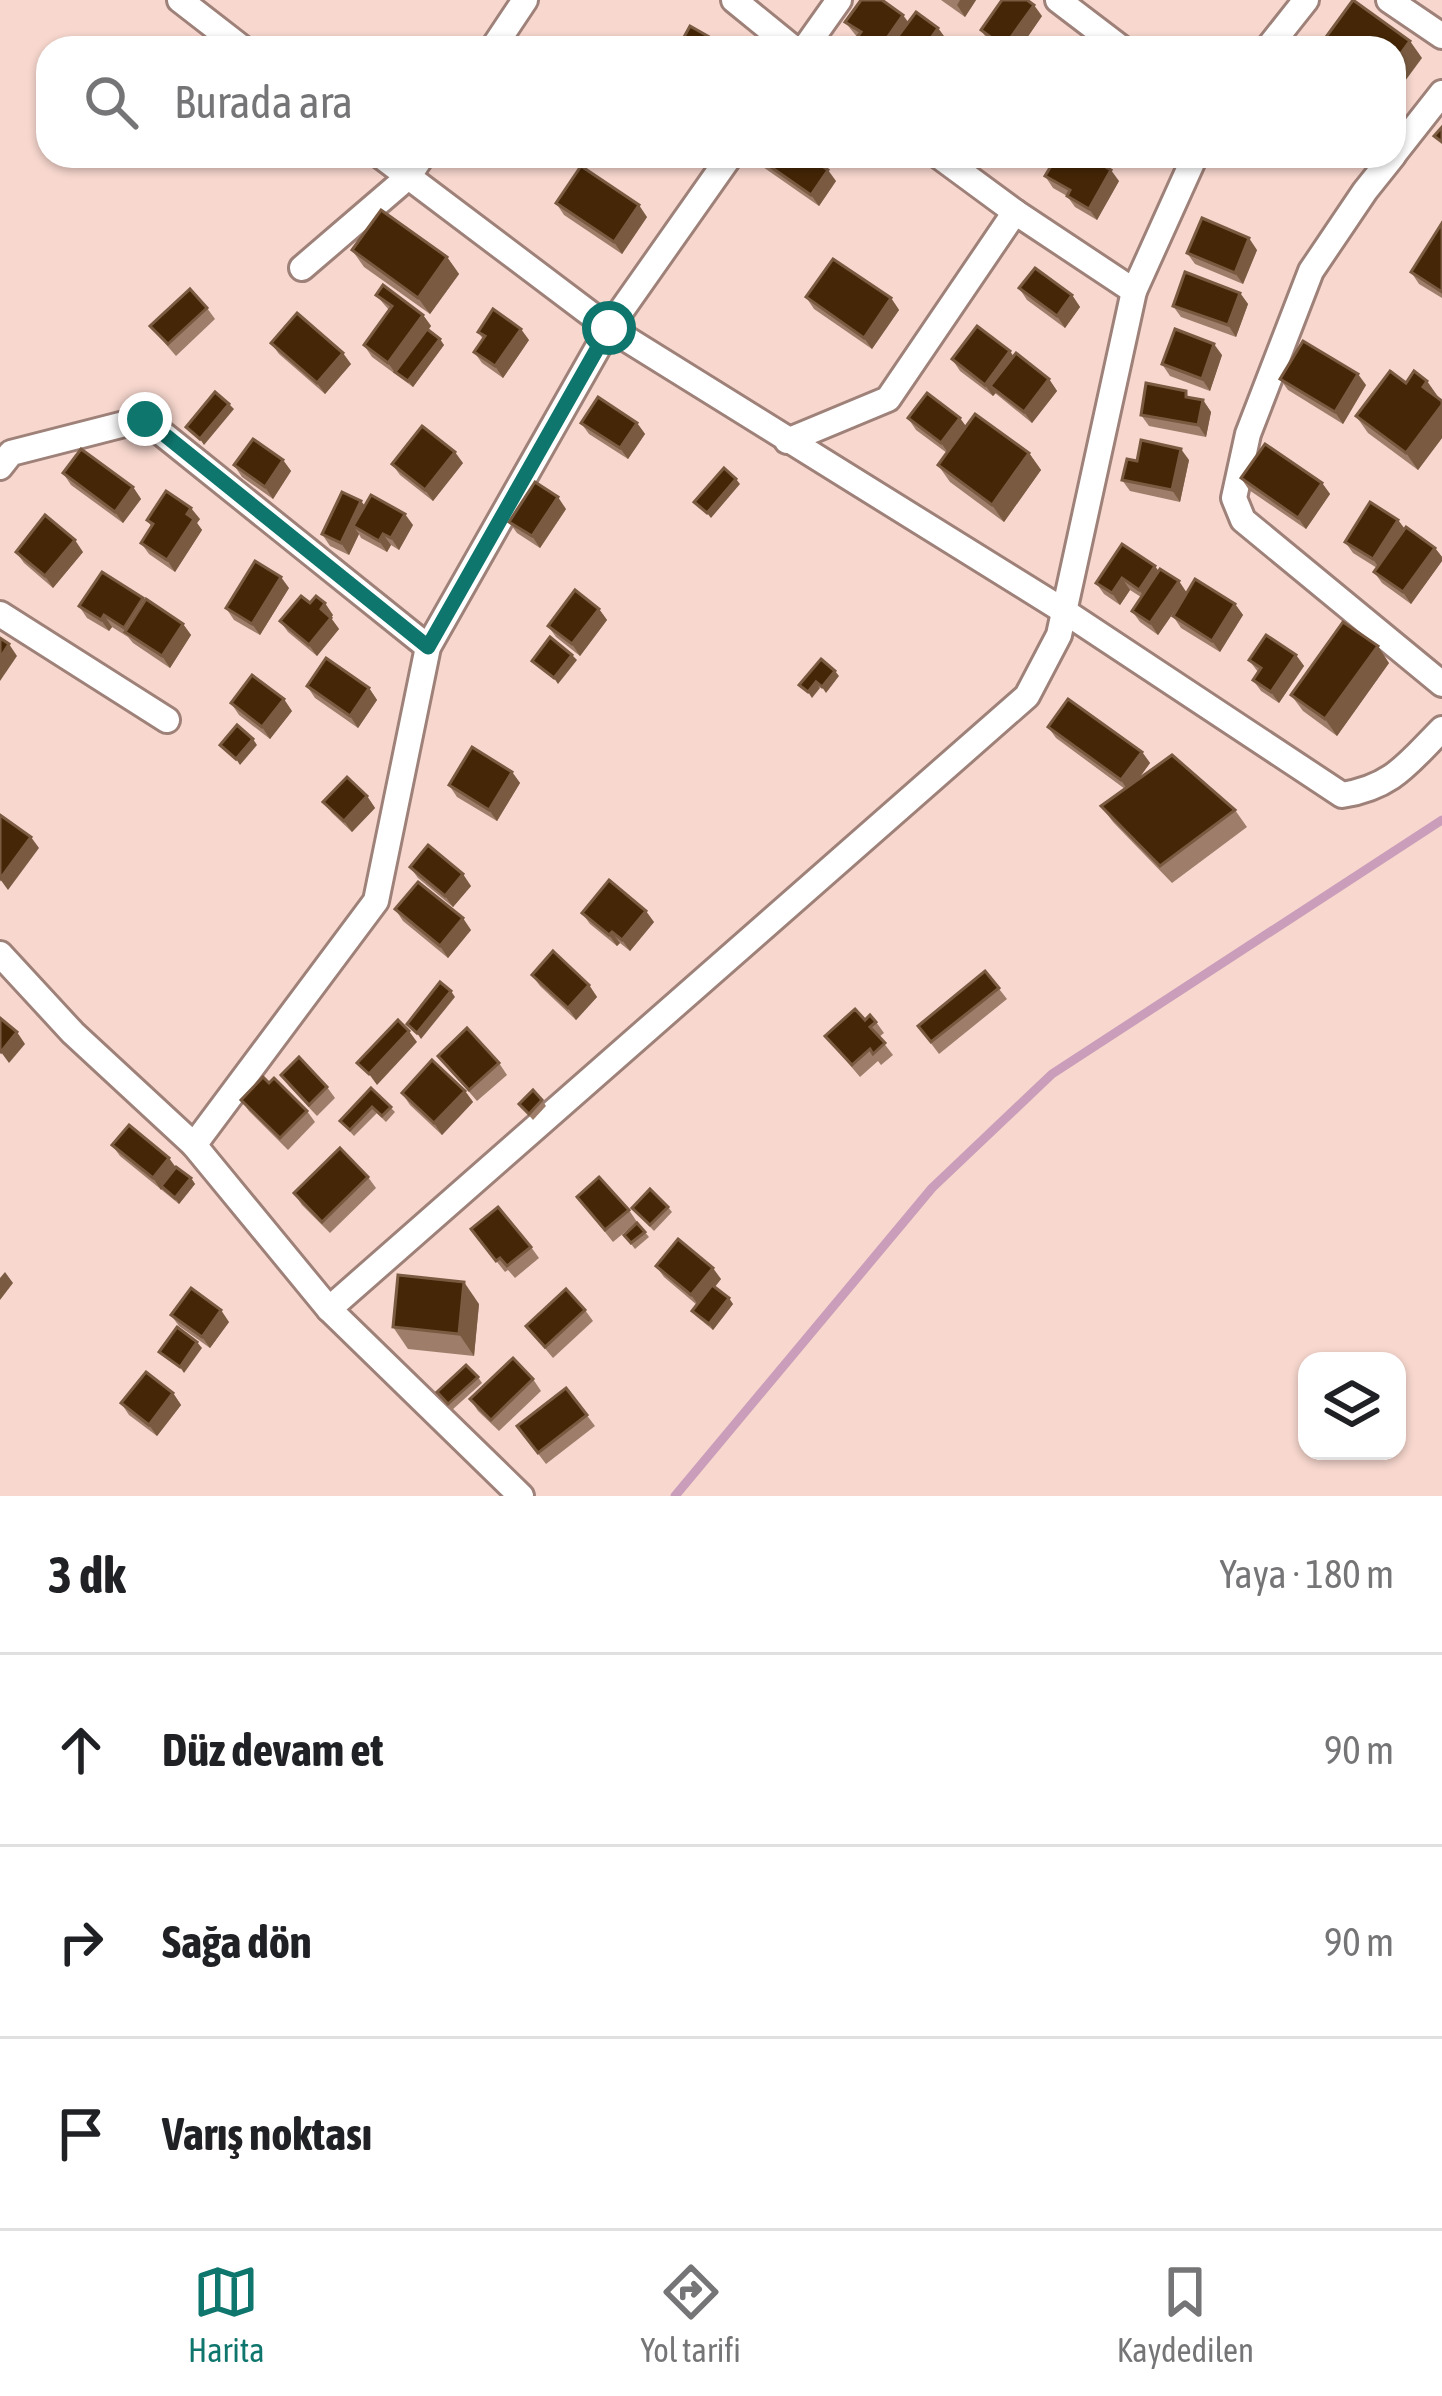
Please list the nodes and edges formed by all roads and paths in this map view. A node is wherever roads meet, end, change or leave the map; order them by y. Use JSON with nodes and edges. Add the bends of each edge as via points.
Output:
{"nodes":[{"id":1,"x":180,"y":0,"type":"edge"},
{"id":2,"x":525,"y":0,"type":"edge"},
{"id":3,"x":734,"y":0,"type":"edge"},
{"id":4,"x":839,"y":0,"type":"edge"},
{"id":5,"x":1058,"y":0,"type":"edge"},
{"id":6,"x":1306,"y":0,"type":"edge"},
{"id":7,"x":1389,"y":0,"type":"edge"},
{"id":8,"x":226,"y":36,"type":"edge"},
{"id":9,"x":501,"y":36,"type":"edge"},
{"id":10,"x":778,"y":36,"type":"edge"},
{"id":11,"x":814,"y":36,"type":"edge"},
{"id":12,"x":1105,"y":36,"type":"edge"},
{"id":13,"x":1278,"y":36,"type":"edge"},
{"id":14,"x":1442,"y":36,"type":"edge"},
{"id":15,"x":1442,"y":93,"type":"edge"},
{"id":16,"x":1406,"y":139,"type":"edge"},
{"id":17,"x":413,"y":168,"type":"edge"},
{"id":18,"x":417,"y":168,"type":"edge"},
{"id":19,"x":722,"y":168,"type":"edge"},
{"id":20,"x":955,"y":168,"type":"edge"},
{"id":21,"x":1190,"y":168,"type":"edge"},
{"id":22,"x":1384,"y":168,"type":"edge"},
{"id":23,"x":1016,"y":212,"type":"junction"},
{"id":24,"x":302,"y":268,"type":"dead end"},
{"id":25,"x":1134,"y":291,"type":"junction"},
{"id":26,"x":609,"y":328,"type":"junction"},
{"id":27,"x":787,"y":441,"type":"junction"},
{"id":28,"x":0,"y":467,"type":"edge"},
{"id":29,"x":1064,"y":611,"type":"junction"},
{"id":30,"x":0,"y":614,"type":"edge"},
{"id":31,"x":428,"y":647,"type":"junction"},
{"id":32,"x":1442,"y":684,"type":"edge"},
{"id":33,"x":167,"y":720,"type":"dead end"},
{"id":34,"x":1442,"y":728,"type":"edge"},
{"id":35,"x":0,"y":954,"type":"edge"},
{"id":36,"x":194,"y":1145,"type":"junction"},
{"id":37,"x":329,"y":1309,"type":"junction"},
{"id":38,"x":521,"y":1496,"type":"edge"}],
"edges":[{"from":1,"to":8,"type":"street"},
{"from":2,"to":9,"type":"street"},
{"from":3,"to":10,"type":"street"},
{"from":4,"to":11,"type":"street"},
{"from":5,"to":12,"type":"street"},
{"from":6,"to":13,"type":"street"},
{"from":7,"to":14,"type":"street"},
{"from":15,"to":16,"type":"street"},
{"from":17,"to":24,"type":"street"},
{"from":18,"to":26,"type":"street"},
{"from":19,"to":26,"type":"street"},
{"from":20,"to":23,"type":"street"},
{"from":21,"to":25,"type":"street"},
{"from":22,"to":32,"type":"street","via":[[1311,271],[1249,434],[1234,499],[1243,520]]},
{"from":23,"to":25,"type":"street"},
{"from":23,"to":27,"type":"street","via":[[888,399]]},
{"from":25,"to":29,"type":"street"},
{"from":26,"to":27,"type":"street"},
{"from":26,"to":31,"type":"street"},
{"from":27,"to":29,"type":"street"},
{"from":28,"to":31,"type":"street","via":[[11,454],[145,419]]},
{"from":29,"to":34,"type":"street","via":[[1342,795],[1394,778]]},
{"from":29,"to":37,"type":"street","via":[[1027,696]]},
{"from":30,"to":33,"type":"street"},
{"from":31,"to":36,"type":"street","via":[[376,901]]},
{"from":35,"to":36,"type":"street"},
{"from":36,"to":37,"type":"street"},
{"from":37,"to":38,"type":"street"}]}
